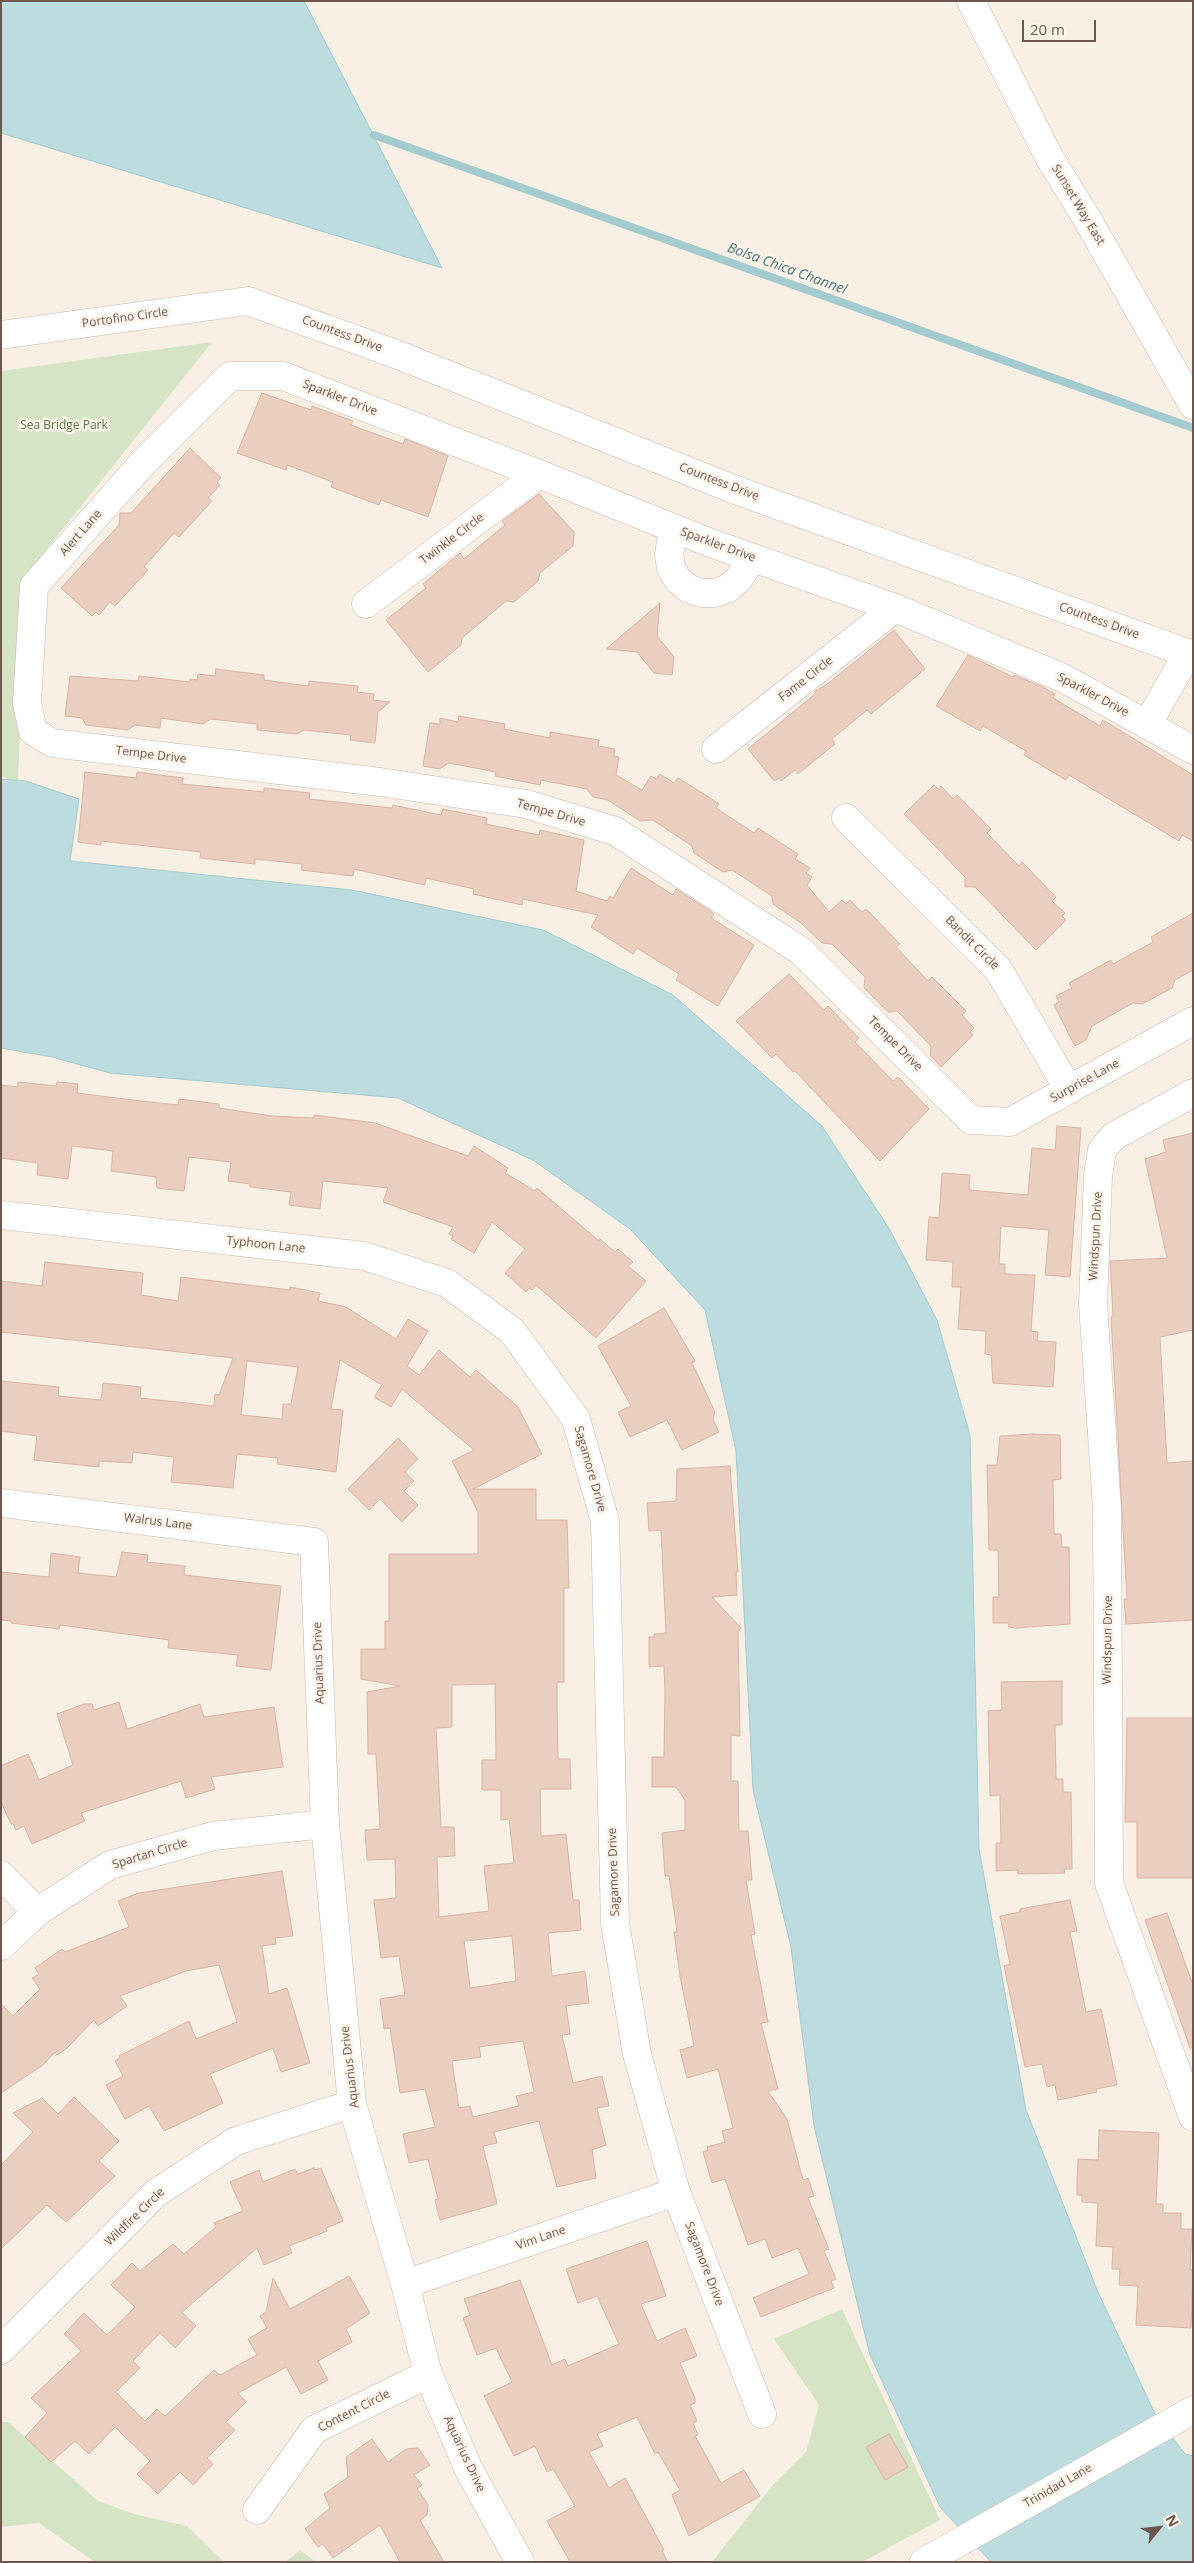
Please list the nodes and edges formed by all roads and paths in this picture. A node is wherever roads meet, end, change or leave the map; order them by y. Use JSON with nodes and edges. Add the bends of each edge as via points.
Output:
{"nodes":[{"id":1,"x":971,"y":1,"type":"edge"},
{"id":2,"x":248,"y":301,"type":"joint"},
{"id":3,"x":1,"y":335,"type":"edge"},
{"id":4,"x":230,"y":376,"type":"joint"},
{"id":5,"x":1193,"y":405,"type":"edge"},
{"id":6,"x":539,"y":474,"type":"junction"},
{"id":7,"x":677,"y":530,"type":"junction"},
{"id":8,"x":747,"y":556,"type":"junction"},
{"id":9,"x":366,"y":604,"type":"dead end"},
{"id":10,"x":895,"y":608,"type":"junction"},
{"id":11,"x":1190,"y":654,"type":"edge"},
{"id":12,"x":1147,"y":725,"type":"junction"},
{"id":13,"x":33,"y":731,"type":"joint"},
{"id":14,"x":716,"y":749,"type":"dead end"},
{"id":15,"x":1193,"y":750,"type":"edge"},
{"id":16,"x":846,"y":818,"type":"dead end"},
{"id":17,"x":1193,"y":1021,"type":"edge"},
{"id":18,"x":1069,"y":1090,"type":"junction"},
{"id":19,"x":1193,"y":1093,"type":"edge"},
{"id":20,"x":971,"y":1120,"type":"joint"},
{"id":21,"x":1,"y":1215,"type":"edge"},
{"id":22,"x":512,"y":1331,"type":"joint"},
{"id":23,"x":1,"y":1503,"type":"edge"},
{"id":24,"x":314,"y":1542,"type":"joint"},
{"id":25,"x":325,"y":1824,"type":"junction"},
{"id":26,"x":1,"y":1875,"type":"edge"},
{"id":27,"x":37,"y":1912,"type":"junction"},
{"id":28,"x":1,"y":1946,"type":"edge"},
{"id":29,"x":352,"y":2104,"type":"junction"},
{"id":30,"x":1193,"y":2118,"type":"edge"},
{"id":31,"x":676,"y":2192,"type":"junction"},
{"id":32,"x":406,"y":2284,"type":"junction"},
{"id":33,"x":1,"y":2350,"type":"edge"},
{"id":34,"x":428,"y":2374,"type":"junction"},
{"id":35,"x":1190,"y":2412,"type":"edge"},
{"id":36,"x":762,"y":2414,"type":"dead end"},
{"id":37,"x":257,"y":2510,"type":"dead end"},
{"id":38,"x":520,"y":2562,"type":"edge"},
{"id":39,"x":924,"y":2562,"type":"edge"}],
"edges":[{"from":1,"to":5,"type":"street","name":"Sunset Way East","via":[[1049,157]]},
{"from":2,"to":3,"type":"street","name":"Portofino Circle"},
{"from":2,"to":11,"type":"street","name":"Countess Drive","via":[[396,354],[733,488]]},
{"from":4,"to":6,"type":"street","name":"Sparkler Drive","via":[[283,376]]},
{"from":4,"to":13,"type":"street","name":"Alert Lane","via":[[142,464],[34,586],[27,703]]},
{"from":6,"to":7,"type":"street","name":"Sparkler Drive"},
{"from":6,"to":9,"type":"street","name":"Twinkle Circle"},
{"from":7,"to":8,"type":"street","name":"Sparkler Drive"},
{"from":7,"to":8,"type":"street","via":[[670,549],[671,568],[689,589],[701,593],[727,589],[745,569]]},
{"from":8,"to":10,"type":"street","name":"Sparkler Drive"},
{"from":10,"to":12,"type":"street","name":"Sparkler Drive","via":[[1063,678]]},
{"from":10,"to":14,"type":"street","name":"Fame Circle"},
{"from":11,"to":12,"type":"street"},
{"from":12,"to":15,"type":"street","name":"Sparkler Drive"},
{"from":13,"to":20,"type":"street","name":"Tempe Drive","via":[[52,743],[380,782],[526,804],[615,832],[801,951]]},
{"from":16,"to":18,"type":"street","name":"Bandit Circle","via":[[998,969]]},
{"from":17,"to":18,"type":"street","name":"Surprise Lane"},
{"from":18,"to":20,"type":"street","name":"Surprise Lane","via":[[1010,1122]]},
{"from":19,"to":30,"type":"street","name":"Windspun Drive","via":[[1114,1136],[1102,1150],[1093,1304],[1107,1508],[1109,1883]]},
{"from":21,"to":22,"type":"street","name":"Typhoon Lane","via":[[364,1256],[447,1283]]},
{"from":22,"to":31,"type":"street","name":"Sagamore Drive","via":[[576,1419],[605,1521],[615,1922],[637,2054]]},
{"from":23,"to":24,"type":"street","name":"Walrus Lane"},
{"from":24,"to":25,"type":"street","name":"Aquarius Drive"},
{"from":25,"to":27,"type":"street","name":"Spartan Circle","via":[[213,1836],[110,1865]]},
{"from":25,"to":29,"type":"street","name":"Aquarius Drive"},
{"from":26,"to":27,"type":"street"},
{"from":27,"to":28,"type":"street","name":"Spartan Circle"},
{"from":29,"to":32,"type":"street","name":"Aquarius Drive"},
{"from":29,"to":33,"type":"street","name":"Wildfire Circle","via":[[236,2141],[156,2193]]},
{"from":31,"to":32,"type":"street","name":"Vim Lane"},
{"from":31,"to":36,"type":"street","name":"Sagamore Drive"},
{"from":32,"to":34,"type":"street","name":"Aquarius Drive"},
{"from":34,"to":37,"type":"street","name":"Content Circle","via":[[314,2430]]},
{"from":34,"to":38,"type":"street","name":"Aquarius Drive","via":[[469,2470]]},
{"from":35,"to":39,"type":"street","name":"Trinidad Lane"}]}
